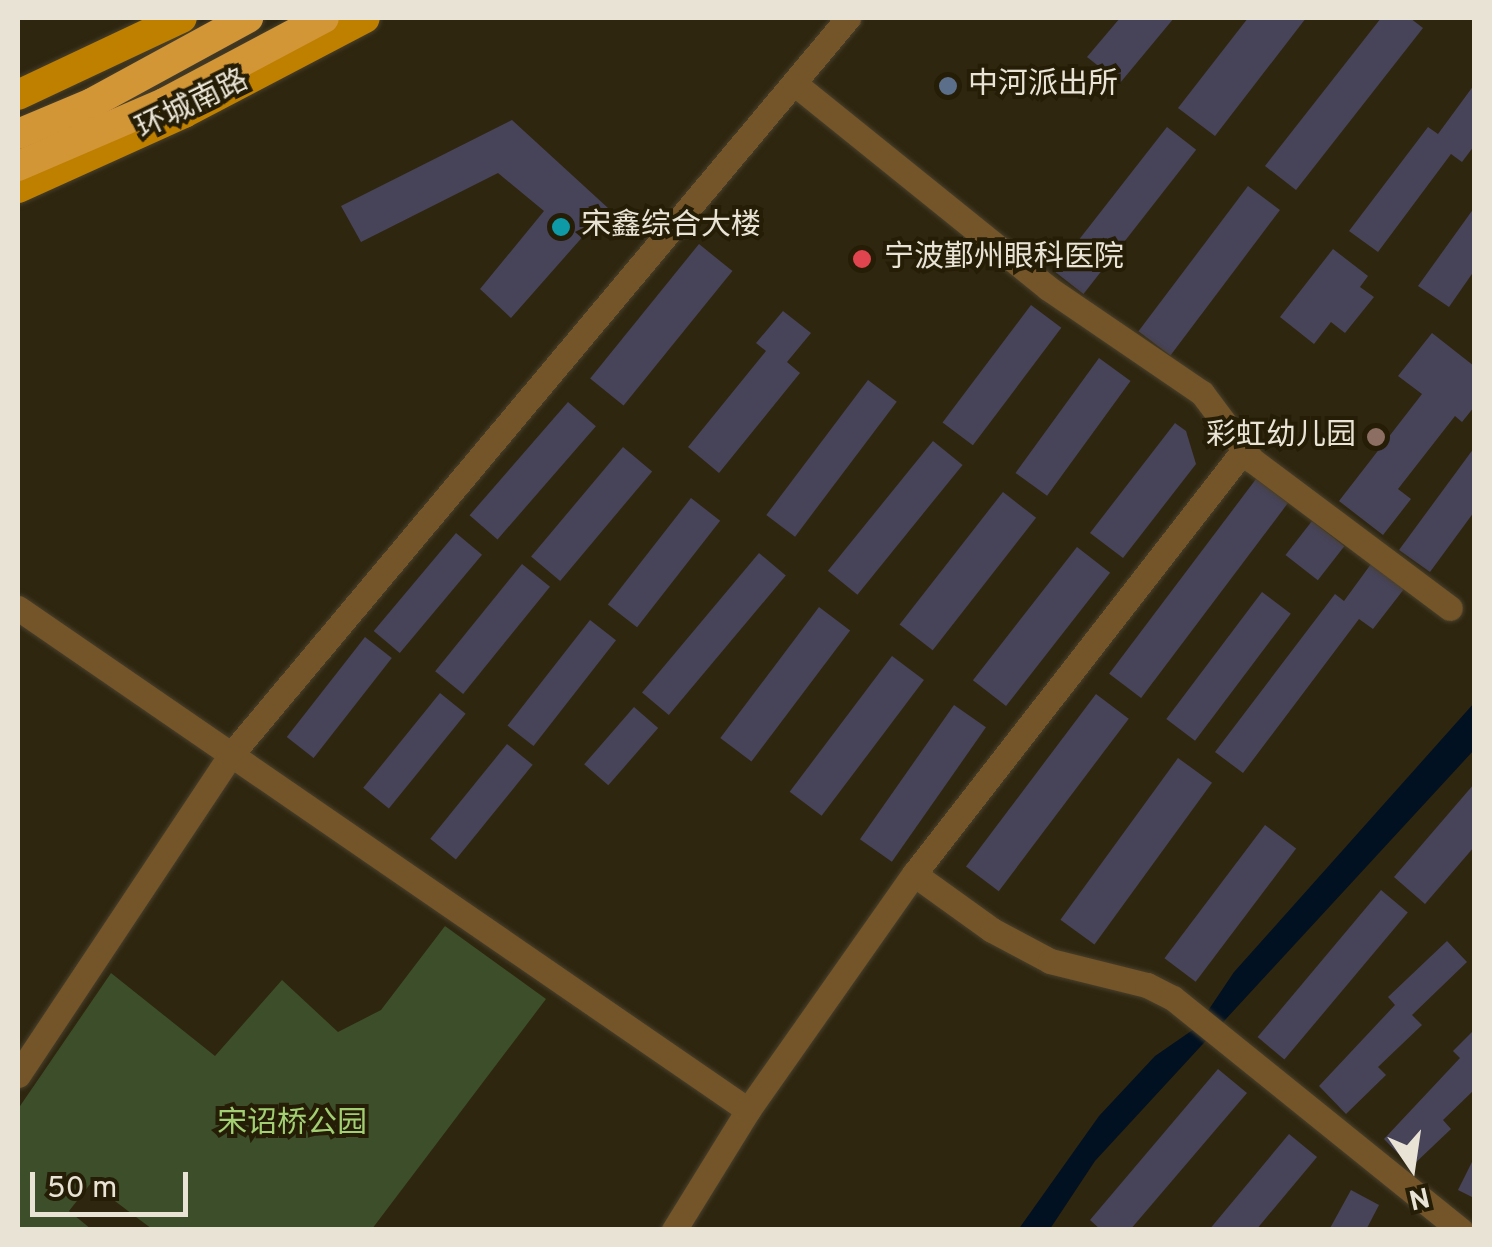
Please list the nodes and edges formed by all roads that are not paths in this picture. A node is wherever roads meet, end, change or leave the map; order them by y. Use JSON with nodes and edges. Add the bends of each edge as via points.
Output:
{"nodes":[{"id":1,"x":182,"y":18,"type":"edge"},
{"id":2,"x":248,"y":18,"type":"edge"},
{"id":3,"x":324,"y":18,"type":"edge"},
{"id":4,"x":364,"y":18,"type":"edge"},
{"id":5,"x":848,"y":18,"type":"edge"},
{"id":6,"x":794,"y":83,"type":"junction"},
{"id":7,"x":18,"y":95,"type":"edge"},
{"id":8,"x":18,"y":134,"type":"edge"},
{"id":9,"x":18,"y":166,"type":"edge"},
{"id":10,"x":18,"y":188,"type":"edge"},
{"id":11,"x":1244,"y":450,"type":"junction"},
{"id":12,"x":18,"y":608,"type":"edge"},
{"id":13,"x":1450,"y":608,"type":"dead end"},
{"id":14,"x":230,"y":756,"type":"junction"},
{"id":15,"x":914,"y":874,"type":"junction"},
{"id":16,"x":18,"y":1075,"type":"edge"},
{"id":17,"x":748,"y":1110,"type":"junction"},
{"id":18,"x":674,"y":1230,"type":"edge"},
{"id":19,"x":1461,"y":1230,"type":"edge"}],
"edges":[{"from":1,"to":7,"type":"main road"},
{"from":2,"to":8,"type":"highway","via":[[92,103]]},
{"from":3,"to":9,"type":"highway","via":[[164,102]]},
{"from":4,"to":10,"type":"main road","name":"环城南路","via":[[184,114]]},
{"from":5,"to":6,"type":"street"},
{"from":6,"to":11,"type":"street","via":[[1048,288],[1202,393]]},
{"from":6,"to":14,"type":"street"},
{"from":11,"to":13,"type":"street"},
{"from":11,"to":15,"type":"street"},
{"from":12,"to":14,"type":"street"},
{"from":14,"to":16,"type":"street"},
{"from":14,"to":17,"type":"street"},
{"from":15,"to":17,"type":"street"},
{"from":15,"to":19,"type":"street","via":[[992,930],[1050,960],[1172,998]]},
{"from":17,"to":18,"type":"street"}]}
